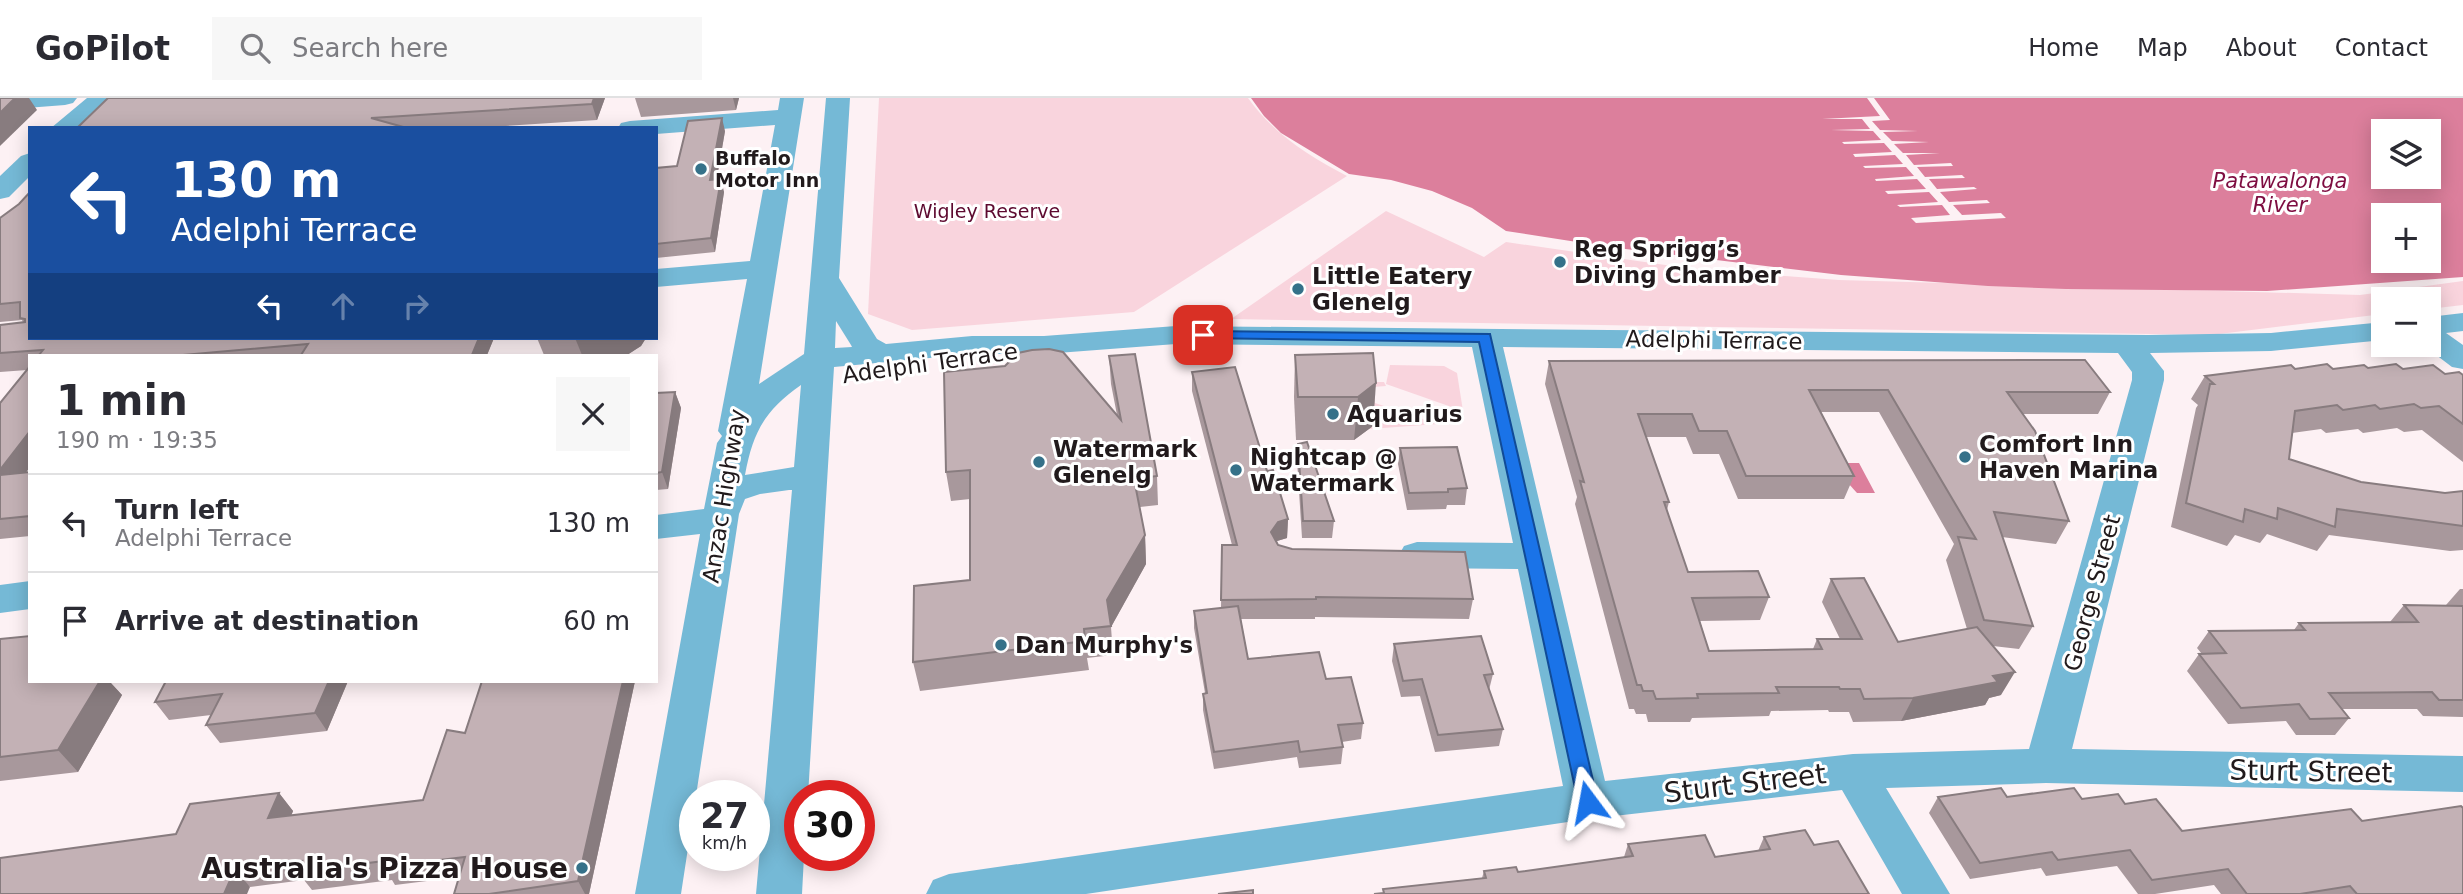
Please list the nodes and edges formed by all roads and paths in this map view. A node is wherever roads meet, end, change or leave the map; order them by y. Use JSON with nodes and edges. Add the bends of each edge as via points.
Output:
{"nodes":[{"id":1,"x":110,"y":98,"type":"edge"},
{"id":2,"x":838,"y":98,"type":"edge"},
{"id":3,"x":0,"y":103,"type":"edge"},
{"id":4,"x":789,"y":104,"type":"edge"},
{"id":5,"x":65,"y":111,"type":"edge"},
{"id":6,"x":643,"y":126,"type":"edge"},
{"id":7,"x":823,"y":275,"type":"junction"},
{"id":8,"x":658,"y":278,"type":"edge"},
{"id":9,"x":760,"y":280,"type":"junction"},
{"id":10,"x":2463,"y":322,"type":"edge"},
{"id":11,"x":2441,"y":325,"type":"edge"},
{"id":12,"x":2371,"y":332,"type":"edge"},
{"id":13,"x":1485,"y":337,"type":"junction"},
{"id":14,"x":2127,"y":344,"type":"junction"},
{"id":15,"x":2441,"y":344,"type":"edge"},
{"id":16,"x":1044,"y":345,"type":"junction"},
{"id":17,"x":880,"y":353,"type":"junction"},
{"id":18,"x":2463,"y":360,"type":"edge"},
{"id":19,"x":809,"y":370,"type":"junction"},
{"id":20,"x":808,"y":480,"type":"junction"},
{"id":21,"x":721,"y":513,"type":"junction"},
{"id":22,"x":658,"y":527,"type":"edge"},
{"id":23,"x":1385,"y":554,"type":"edge"},
{"id":24,"x":1532,"y":556,"type":"junction"},
{"id":25,"x":28,"y":596,"type":"edge"},
{"id":26,"x":0,"y":599,"type":"edge"},
{"id":27,"x":2046,"y":766,"type":"junction"},
{"id":28,"x":1853,"y":771,"type":"junction"},
{"id":29,"x":2463,"y":775,"type":"edge"},
{"id":30,"x":1588,"y":802,"type":"junction"},
{"id":31,"x":658,"y":894,"type":"edge"},
{"id":32,"x":779,"y":894,"type":"edge"},
{"id":33,"x":949,"y":894,"type":"edge"},
{"id":34,"x":1927,"y":894,"type":"edge"}],
"edges":[{"from":1,"to":5,"type":"street"},
{"from":2,"to":7,"type":"street"},
{"from":3,"to":5,"type":"street"},
{"from":4,"to":6,"type":"street"},
{"from":4,"to":9,"type":"street","name":"Anzac Highway"},
{"from":7,"to":17,"type":"street","via":[[866,345]]},
{"from":7,"to":19,"type":"street"},
{"from":8,"to":9,"type":"street"},
{"from":9,"to":19,"type":"street","via":[[757,326],[771,355]]},
{"from":9,"to":21,"type":"street","name":"Anzac Highway"},
{"from":10,"to":11,"type":"street"},
{"from":12,"to":14,"type":"street","name":"Adelphi Terrace","via":[[2271,342]]},
{"from":13,"to":14,"type":"street","name":"Adelphi Terrace"},
{"from":13,"to":16,"type":"street","name":"Adelphi Terrace","via":[[1176,335]]},
{"from":13,"to":24,"type":"street"},
{"from":14,"to":27,"type":"street","name":"George Street","via":[[2148,371],[2148,380]]},
{"from":15,"to":18,"type":"street"},
{"from":16,"to":17,"type":"street","name":"Adelphi Terrace","via":[[972,345]]},
{"from":16,"to":19,"type":"street","name":"Adelphi Terrace","via":[[975,360]]},
{"from":17,"to":19,"type":"street","name":"Adelphi Terrace"},
{"from":19,"to":20,"type":"street"},
{"from":19,"to":21,"type":"street","via":[[766,394],[734,443]]},
{"from":20,"to":21,"type":"street","via":[[746,486],[731,492]]},
{"from":20,"to":32,"type":"street"},
{"from":21,"to":22,"type":"street"},
{"from":21,"to":31,"type":"street","name":"Anzac Highway"},
{"from":23,"to":24,"type":"street"},
{"from":24,"to":30,"type":"street"},
{"from":25,"to":26,"type":"street"},
{"from":27,"to":28,"type":"street","name":"Sturt Street"},
{"from":27,"to":29,"type":"street","name":"Sturt Street"},
{"from":28,"to":30,"type":"street","name":"Sturt Street"},
{"from":28,"to":34,"type":"street"},
{"from":30,"to":33,"type":"street","name":"Sturt Street"}]}
